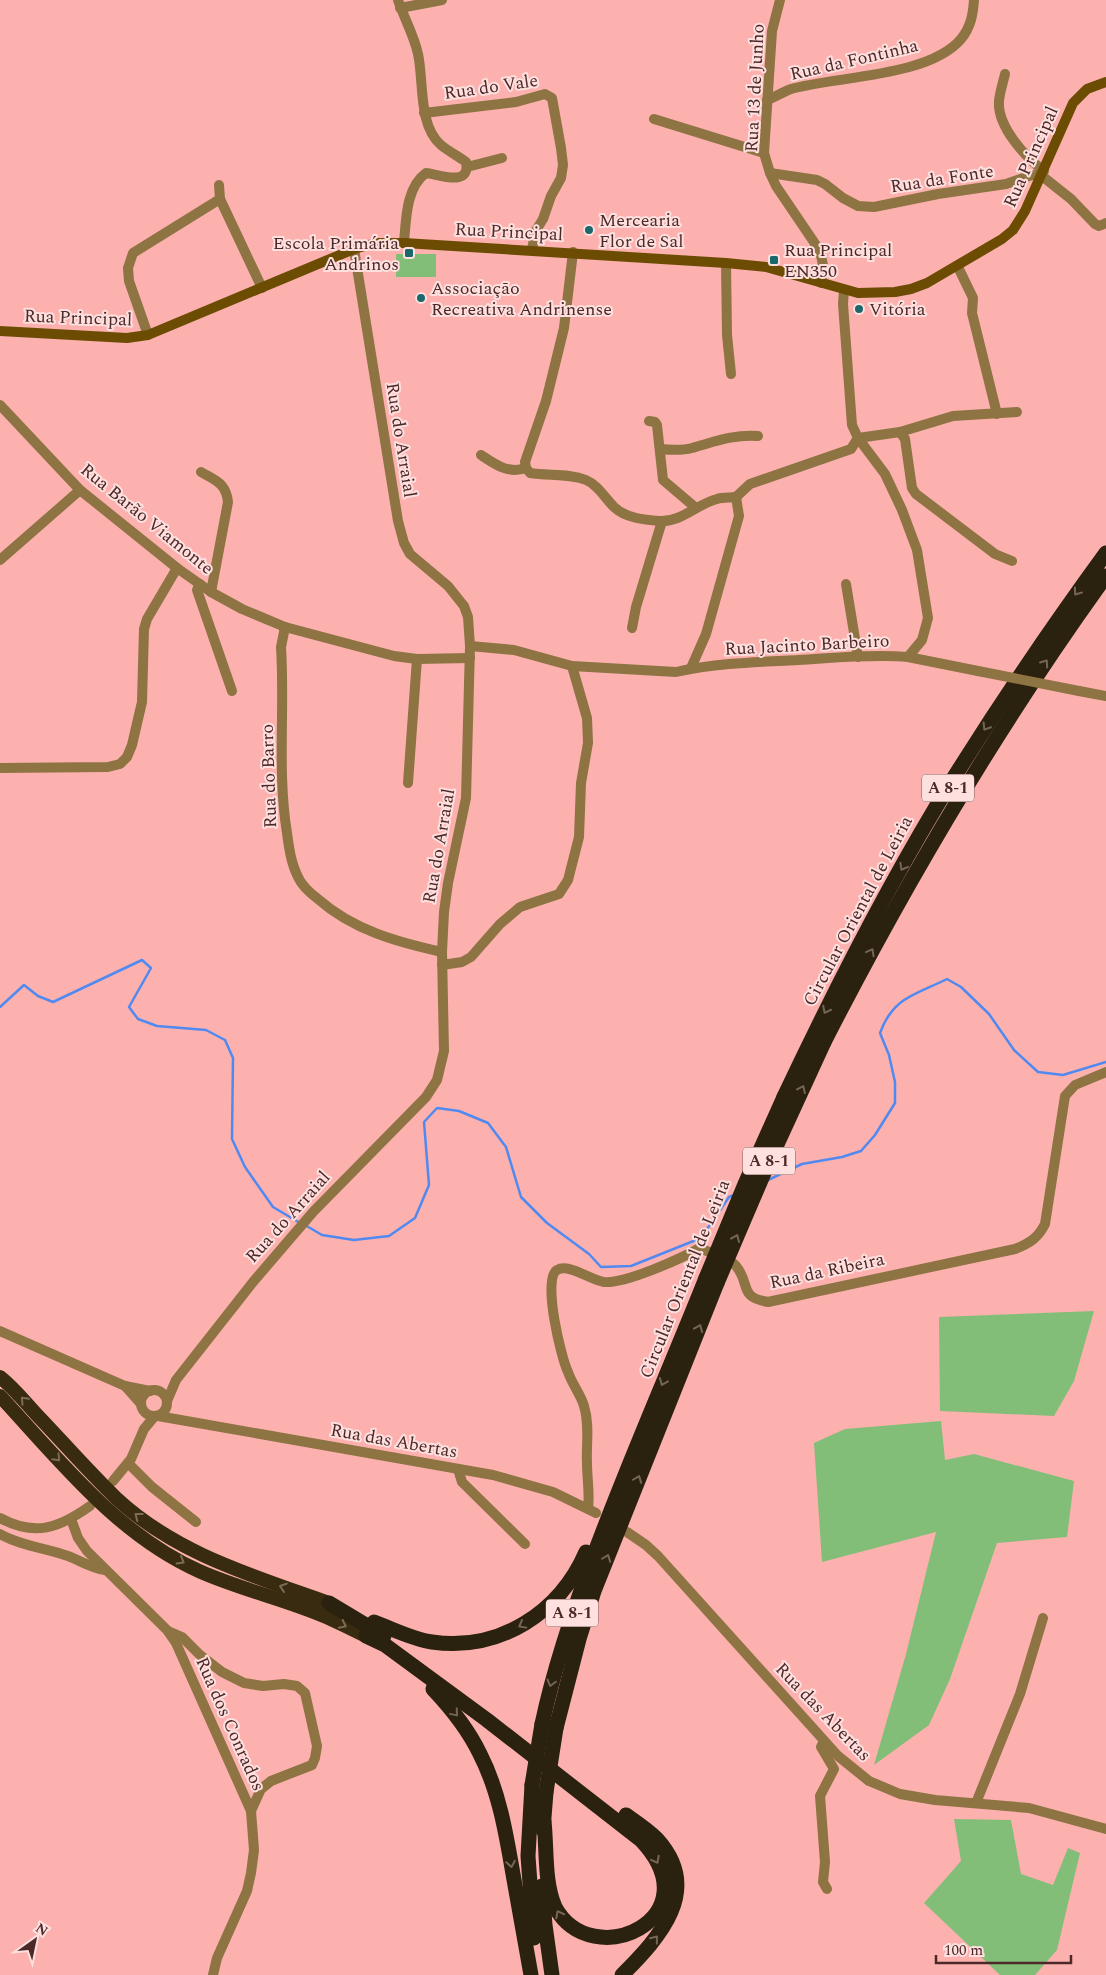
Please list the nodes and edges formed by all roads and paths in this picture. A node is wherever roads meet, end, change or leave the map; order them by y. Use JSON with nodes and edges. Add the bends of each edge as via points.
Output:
{"nodes":[{"id":1,"x":442,"y":0,"type":"edge"},
{"id":2,"x":780,"y":0,"type":"edge"},
{"id":3,"x":974,"y":0,"type":"edge"},
{"id":4,"x":399,"y":4,"type":"edge"},
{"id":5,"x":1005,"y":74,"type":"dead end"},
{"id":6,"x":1106,"y":82,"type":"edge"},
{"id":7,"x":767,"y":100,"type":"junction"},
{"id":8,"x":424,"y":113,"type":"junction"},
{"id":9,"x":654,"y":119,"type":"dead end"},
{"id":10,"x":764,"y":153,"type":"junction"},
{"id":11,"x":502,"y":158,"type":"dead end"},
{"id":12,"x":467,"y":167,"type":"junction"},
{"id":13,"x":770,"y":173,"type":"junction"},
{"id":14,"x":1043,"y":173,"type":"junction"},
{"id":15,"x":219,"y":185,"type":"dead end"},
{"id":16,"x":220,"y":199,"type":"junction"},
{"id":17,"x":1106,"y":223,"type":"edge"},
{"id":18,"x":404,"y":242,"type":"junction"},
{"id":19,"x":354,"y":250,"type":"junction"},
{"id":20,"x":532,"y":250,"type":"junction"},
{"id":21,"x":573,"y":252,"type":"junction"},
{"id":22,"x":726,"y":262,"type":"junction"},
{"id":23,"x":958,"y":267,"type":"junction"},
{"id":24,"x":821,"y":283,"type":"junction"},
{"id":25,"x":262,"y":288,"type":"junction"},
{"id":26,"x":844,"y":290,"type":"junction"},
{"id":27,"x":0,"y":331,"type":"edge"},
{"id":28,"x":148,"y":335,"type":"junction"},
{"id":29,"x":731,"y":374,"type":"dead end"},
{"id":30,"x":0,"y":405,"type":"edge"},
{"id":31,"x":1017,"y":412,"type":"dead end"},
{"id":32,"x":997,"y":414,"type":"junction"},
{"id":33,"x":649,"y":421,"type":"dead end"},
{"id":34,"x":900,"y":432,"type":"junction"},
{"id":35,"x":758,"y":436,"type":"dead end"},
{"id":36,"x":858,"y":438,"type":"junction"},
{"id":37,"x":660,"y":449,"type":"junction"},
{"id":38,"x":481,"y":455,"type":"dead end"},
{"id":39,"x":526,"y":468,"type":"junction"},
{"id":40,"x":201,"y":472,"type":"dead end"},
{"id":41,"x":80,"y":490,"type":"junction"},
{"id":42,"x":736,"y":497,"type":"junction"},
{"id":43,"x":696,"y":508,"type":"junction"},
{"id":44,"x":662,"y":521,"type":"junction"},
{"id":45,"x":1106,"y":553,"type":"edge"},
{"id":46,"x":0,"y":560,"type":"edge"},
{"id":47,"x":1012,"y":560,"type":"dead end"},
{"id":48,"x":177,"y":568,"type":"junction"},
{"id":49,"x":1106,"y":576,"type":"edge"},
{"id":50,"x":200,"y":584,"type":"junction"},
{"id":51,"x":846,"y":584,"type":"dead end"},
{"id":52,"x":211,"y":592,"type":"junction"},
{"id":53,"x":285,"y":626,"type":"junction"},
{"id":54,"x":632,"y":628,"type":"dead end"},
{"id":55,"x":470,"y":646,"type":"junction"},
{"id":56,"x":858,"y":657,"type":"junction"},
{"id":57,"x":908,"y":657,"type":"junction"},
{"id":58,"x":470,"y":658,"type":"junction"},
{"id":59,"x":417,"y":659,"type":"junction"},
{"id":60,"x":572,"y":666,"type":"junction"},
{"id":61,"x":691,"y":668,"type":"junction"},
{"id":62,"x":232,"y":691,"type":"dead end"},
{"id":63,"x":1106,"y":696,"type":"edge"},
{"id":64,"x":0,"y":768,"type":"edge"},
{"id":65,"x":408,"y":784,"type":"dead end"},
{"id":66,"x":442,"y":952,"type":"junction"},
{"id":67,"x":442,"y":965,"type":"junction"},
{"id":68,"x":818,"y":1039,"type":"junction"},
{"id":69,"x":1106,"y":1072,"type":"edge"},
{"id":70,"x":711,"y":1280,"type":"junction"},
{"id":71,"x":0,"y":1331,"type":"edge"},
{"id":72,"x":0,"y":1377,"type":"edge"},
{"id":73,"x":176,"y":1380,"type":"junction"},
{"id":74,"x":125,"y":1386,"type":"junction"},
{"id":75,"x":152,"y":1391,"type":"junction"},
{"id":76,"x":0,"y":1396,"type":"edge"},
{"id":77,"x":167,"y":1404,"type":"junction"},
{"id":78,"x":142,"y":1408,"type":"junction"},
{"id":79,"x":156,"y":1416,"type":"junction"},
{"id":80,"x":180,"y":1420,"type":"junction"},
{"id":81,"x":144,"y":1429,"type":"junction"},
{"id":82,"x":128,"y":1464,"type":"junction"},
{"id":83,"x":458,"y":1469,"type":"junction"},
{"id":84,"x":114,"y":1481,"type":"dead end"},
{"id":85,"x":613,"y":1505,"type":"junction"},
{"id":86,"x":90,"y":1506,"type":"dead end"},
{"id":87,"x":592,"y":1511,"type":"joint"},
{"id":88,"x":0,"y":1518,"type":"edge"},
{"id":89,"x":71,"y":1520,"type":"junction"},
{"id":90,"x":196,"y":1522,"type":"dead end"},
{"id":91,"x":626,"y":1532,"type":"dead end"},
{"id":92,"x":0,"y":1534,"type":"edge"},
{"id":93,"x":525,"y":1544,"type":"dead end"},
{"id":94,"x":105,"y":1570,"type":"junction"},
{"id":95,"x":329,"y":1603,"type":"junction"},
{"id":96,"x":1043,"y":1618,"type":"dead end"},
{"id":97,"x":167,"y":1630,"type":"junction"},
{"id":98,"x":366,"y":1636,"type":"junction"},
{"id":99,"x":549,"y":1726,"type":"junction"},
{"id":100,"x":824,"y":1741,"type":"junction"},
{"id":101,"x":976,"y":1803,"type":"junction"},
{"id":102,"x":251,"y":1811,"type":"junction"},
{"id":103,"x":544,"y":1821,"type":"junction"},
{"id":104,"x":1106,"y":1829,"type":"edge"},
{"id":105,"x":827,"y":1889,"type":"dead end"},
{"id":106,"x":213,"y":1975,"type":"edge"},
{"id":107,"x":531,"y":1975,"type":"edge"},
{"id":108,"x":539,"y":1975,"type":"edge"},
{"id":109,"x":552,"y":1975,"type":"edge"},
{"id":110,"x":622,"y":1975,"type":"edge"}],
"edges":[{"from":1,"to":4,"type":"street"},
{"from":2,"to":7,"type":"street","name":"Rua 13 de Junho","via":[[772,31]]},
{"from":3,"to":7,"type":"street","name":"Rua da Fontinha","via":[[972,20],[962,38],[940,55],[890,71],[790,90]]},
{"from":4,"to":8,"type":"street","via":[[416,45]]},
{"from":5,"to":14,"type":"street","via":[[999,102],[1004,122],[1024,153]]},
{"from":6,"to":14,"type":"main road","name":"Rua Principal","via":[[1087,89],[1073,103]]},
{"from":7,"to":10,"type":"street","name":"Rua 13 de Junho"},
{"from":8,"to":12,"type":"street","via":[[427,125],[440,144],[466,162]]},
{"from":8,"to":20,"type":"street","name":"Rua do Vale","via":[[516,102],[545,94],[552,98],[562,171],[543,219],[534,232]]},
{"from":9,"to":10,"type":"street"},
{"from":10,"to":13,"type":"street","name":"Rua 13 de Junho"},
{"from":11,"to":12,"type":"street"},
{"from":12,"to":18,"type":"street","via":[[459,178],[426,173],[419,178],[412,190]]},
{"from":13,"to":14,"type":"street","name":"Rua da Fonte","via":[[817,180],[858,206],[874,207],[1006,184]]},
{"from":13,"to":24,"type":"street","name":"Rua 13 de Junho","via":[[820,251],[823,265]]},
{"from":14,"to":17,"type":"street","via":[[1095,224]]},
{"from":14,"to":23,"type":"main road","name":"Rua Principal","via":[[1012,230]]},
{"from":15,"to":16,"type":"street"},
{"from":16,"to":25,"type":"street"},
{"from":16,"to":28,"type":"street","via":[[133,253],[128,268],[129,281]]},
{"from":18,"to":19,"type":"main road","name":"Rua Principal","via":[[376,243]]},
{"from":18,"to":20,"type":"main road","name":"Rua Principal"},
{"from":19,"to":25,"type":"main road","name":"Rua Principal"},
{"from":19,"to":55,"type":"street","name":"Rua do Arraial","via":[[401,536],[413,557],[439,577],[464,606]]},
{"from":20,"to":21,"type":"main road","name":"Rua Principal"},
{"from":21,"to":22,"type":"main road","name":"Rua Principal"},
{"from":21,"to":39,"type":"street","via":[[564,328],[546,401],[525,462]]},
{"from":22,"to":24,"type":"main road","name":"Rua Principal","via":[[766,267]]},
{"from":22,"to":29,"type":"street"},
{"from":23,"to":26,"type":"main road","name":"Rua Principal","via":[[911,289],[869,294]]},
{"from":23,"to":32,"type":"street","via":[[973,298],[972,314]]},
{"from":24,"to":26,"type":"main road","name":"Rua Principal"},
{"from":25,"to":28,"type":"main road","name":"Rua Principal"},
{"from":26,"to":36,"type":"street","name":"Rua Jacinto Barbeiro","via":[[852,425]]},
{"from":27,"to":28,"type":"main road","name":"Rua Principal","via":[[127,338]]},
{"from":30,"to":41,"type":"street","name":"Rua Barão Viamonte"},
{"from":31,"to":32,"type":"street"},
{"from":32,"to":34,"type":"street","via":[[952,416]]},
{"from":33,"to":37,"type":"street","via":[[657,426]]},
{"from":34,"to":36,"type":"street"},
{"from":34,"to":47,"type":"street","via":[[905,439],[912,488],[916,494],[995,554]]},
{"from":35,"to":37,"type":"street","via":[[730,437],[682,450]]},
{"from":36,"to":42,"type":"street","via":[[851,449],[750,484]]},
{"from":36,"to":57,"type":"street","name":"Rua Jacinto Barbeiro","via":[[885,474],[917,550],[928,618],[922,640]]},
{"from":37,"to":43,"type":"street","via":[[663,480]]},
{"from":38,"to":39,"type":"street","via":[[507,470]]},
{"from":39,"to":44,"type":"street","via":[[530,473],[588,481],[615,508],[628,515]]},
{"from":40,"to":52,"type":"street","via":[[221,484],[227,491],[228,502]]},
{"from":41,"to":46,"type":"street"},
{"from":41,"to":48,"type":"street","name":"Rua Barão Viamonte"},
{"from":42,"to":43,"type":"street","via":[[717,498]]},
{"from":42,"to":61,"type":"street","via":[[739,516],[706,634]]},
{"from":43,"to":44,"type":"street","via":[[680,517]]},
{"from":44,"to":54,"type":"street"},
{"from":45,"to":68,"type":"highway","name":"Circular Oriental de Leiria","number":"A 8-1","one_way":true,"via":[[953,780],[878,912]]},
{"from":48,"to":50,"type":"street","name":"Rua Barão Viamonte"},
{"from":48,"to":64,"type":"street","via":[[144,629],[142,702],[127,757],[120,764],[108,767]]},
{"from":68,"to":49,"type":"highway","name":"Circular Oriental de Leiria","number":"A 8-1","one_way":true,"via":[[960,794]]},
{"from":50,"to":52,"type":"street","name":"Rua Barão Viamonte"},
{"from":50,"to":62,"type":"street","via":[[197,590]]},
{"from":51,"to":56,"type":"street"},
{"from":52,"to":53,"type":"street","name":"Rua Barão Viamonte","via":[[242,609]]},
{"from":53,"to":59,"type":"street","name":"Rua Barão Viamonte","via":[[394,656]]},
{"from":53,"to":66,"type":"street","name":"Rua do Barro","via":[[281,647],[282,804],[290,856],[298,877],[308,891],[344,919],[402,944]]},
{"from":55,"to":58,"type":"street","name":"Rua do Arraial"},
{"from":55,"to":60,"type":"street","name":"Rua Jacinto Barbeiro","via":[[514,650]]},
{"from":56,"to":57,"type":"street","name":"Rua Jacinto Barbeiro"},
{"from":56,"to":61,"type":"street","name":"Rua Jacinto Barbeiro"},
{"from":57,"to":63,"type":"street","bridge":true},
{"from":58,"to":59,"type":"street","name":"Rua Barão Viamonte"},
{"from":58,"to":66,"type":"street","name":"Rua do Arraial","via":[[466,798],[446,895]]},
{"from":59,"to":65,"type":"street"},
{"from":60,"to":61,"type":"street","name":"Rua Jacinto Barbeiro","via":[[676,672]]},
{"from":60,"to":67,"type":"street","via":[[588,718],[588,743],[580,783],[579,837],[568,880],[559,894],[520,907],[471,957]]},
{"from":66,"to":67,"type":"street","name":"Rua do Arraial"},
{"from":67,"to":73,"type":"street","name":"Rua do Arraial","via":[[444,1051],[434,1085],[298,1229]]},
{"from":68,"to":70,"type":"highway","name":"Circular Oriental de Leiria","number":"A 8-1","bridge":true,"via":[[766,1166]]},
{"from":69,"to":87,"type":"street","name":"Rua da Ribeira","via":[[1075,1085],[1065,1096],[1045,1224],[1031,1243],[1015,1249],[768,1302],[748,1294],[736,1264],[700,1248],[657,1268],[615,1281],[603,1282],[567,1268],[554,1272],[551,1281],[558,1343],[586,1416]]},
{"from":70,"to":85,"type":"highway","name":"Circular Oriental de Leiria","number":"A 8-1","one_way":true},
{"from":99,"to":70,"type":"highway","name":"Circular Oriental de Leiria","number":"A 8-1","one_way":true,"via":[[594,1591]]},
{"from":71,"to":74,"type":"street"},
{"from":95,"to":72,"type":"highway","one_way":true,"via":[[196,1553],[152,1527],[100,1482]]},
{"from":73,"to":75,"type":"street","name":"Rua do Arraial"},
{"from":73,"to":77,"type":"street","name":"Rua do Arraial"},
{"from":74,"to":75,"type":"street"},
{"from":74,"to":78,"type":"street"},
{"from":75,"to":77,"type":"street","via":[[162,1393]]},
{"from":75,"to":78,"type":"street","via":[[143,1395]]},
{"from":76,"to":98,"type":"highway","one_way":true,"via":[[91,1494],[152,1544],[198,1571],[324,1616]]},
{"from":77,"to":79,"type":"street","via":[[163,1413]]},
{"from":77,"to":80,"type":"street"},
{"from":78,"to":79,"type":"street"},
{"from":78,"to":81,"type":"street"},
{"from":79,"to":80,"type":"street","name":"Rua das Abertas"},
{"from":79,"to":81,"type":"street"},
{"from":80,"to":83,"type":"street","name":"Rua das Abertas"},
{"from":81,"to":82,"type":"street"},
{"from":82,"to":84,"type":"street"},
{"from":82,"to":90,"type":"street"},
{"from":83,"to":87,"type":"street","name":"Rua das Abertas","via":[[533,1485]]},
{"from":83,"to":93,"type":"street","via":[[462,1482]]},
{"from":85,"to":95,"type":"highway","one_way":true,"via":[[601,1520],[583,1560],[552,1604],[505,1634],[475,1642],[432,1642],[416,1639]]},
{"from":85,"to":99,"type":"highway","name":"Circular Oriental de Leiria","number":"A 8-1","one_way":true,"via":[[567,1629],[549,1690]]},
{"from":86,"to":89,"type":"street"},
{"from":88,"to":89,"type":"street","via":[[38,1529]]},
{"from":89,"to":94,"type":"street","name":"Rua dos Conrados","via":[[78,1538]]},
{"from":91,"to":100,"type":"street","name":"Rua das Abertas","via":[[658,1556]]},
{"from":92,"to":94,"type":"street","via":[[70,1557],[94,1569]]},
{"from":94,"to":97,"type":"street","name":"Rua dos Conrados"},
{"from":110,"to":95,"type":"highway","one_way":true,"via":[[658,1937],[674,1908],[675,1877],[662,1845],[644,1828],[424,1664]]},
{"from":96,"to":101,"type":"street","via":[[1020,1694]]},
{"from":97,"to":102,"type":"street","name":"Rua dos Conrados","via":[[176,1643]]},
{"from":97,"to":102,"type":"street","via":[[182,1637],[222,1672],[244,1683],[297,1686],[305,1693],[317,1746],[316,1758],[312,1765],[271,1781],[262,1789]]},
{"from":98,"to":103,"type":"highway","one_way":true,"via":[[385,1645],[479,1714],[652,1850],[665,1884],[662,1908],[646,1929],[627,1941],[610,1945],[581,1938],[568,1928],[553,1901]]},
{"from":98,"to":107,"type":"highway","one_way":true,"via":[[428,1684],[460,1720],[481,1755],[505,1830]]},
{"from":99,"to":103,"type":"highway","name":"Circular Oriental de Leiria","number":"A 8-1","bridge":true},
{"from":99,"to":108,"type":"highway","name":"Circular Oriental de Leiria","number":"A 8-1","bridge":true,"via":[[532,1785],[529,1833],[528,1877]]},
{"from":100,"to":101,"type":"street","name":"Rua das Abertas","via":[[855,1771],[891,1792]]},
{"from":100,"to":105,"type":"street","via":[[821,1747],[834,1769],[820,1796]]},
{"from":101,"to":104,"type":"street","name":"Rua das Abertas","via":[[1029,1808]]},
{"from":102,"to":106,"type":"street","name":"Rua dos Conrados","via":[[254,1850],[251,1874]]},
{"from":103,"to":109,"type":"highway","name":"Circular Oriental de Leiria","number":"A 8-1","via":[[541,1871],[544,1925]]}]}
